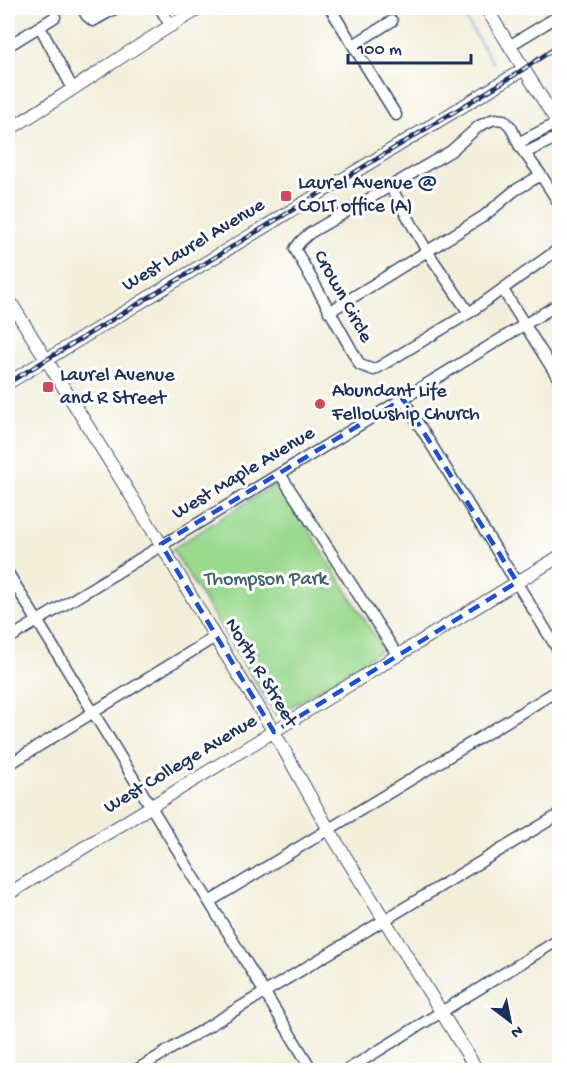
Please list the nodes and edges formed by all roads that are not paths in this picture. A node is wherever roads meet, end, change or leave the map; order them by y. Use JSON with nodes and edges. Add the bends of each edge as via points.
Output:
{"nodes":[{"id":1,"x":82,"y":8,"type":"edge"},
{"id":2,"x":116,"y":8,"type":"edge"},
{"id":3,"x":160,"y":8,"type":"edge"},
{"id":4,"x":201,"y":8,"type":"edge"},
{"id":5,"x":330,"y":8,"type":"edge"},
{"id":6,"x":486,"y":8,"type":"edge"},
{"id":7,"x":560,"y":15,"type":"edge"},
{"id":8,"x":55,"y":17,"type":"dead end"},
{"id":9,"x":392,"y":21,"type":"dead end"},
{"id":10,"x":170,"y":25,"type":"junction"},
{"id":11,"x":40,"y":27,"type":"junction"},
{"id":12,"x":354,"y":45,"type":"junction"},
{"id":13,"x":8,"y":46,"type":"edge"},
{"id":14,"x":509,"y":46,"type":"junction"},
{"id":15,"x":524,"y":69,"type":"junction"},
{"id":16,"x":73,"y":88,"type":"junction"},
{"id":17,"x":396,"y":115,"type":"dead end"},
{"id":18,"x":558,"y":125,"type":"edge"},
{"id":19,"x":8,"y":130,"type":"edge"},
{"id":20,"x":560,"y":136,"type":"edge"},
{"id":21,"x":518,"y":143,"type":"junction"},
{"id":22,"x":525,"y":153,"type":"junction"},
{"id":23,"x":541,"y":175,"type":"junction"},
{"id":24,"x":390,"y":186,"type":"junction"},
{"id":25,"x":560,"y":205,"type":"edge"},
{"id":26,"x":560,"y":248,"type":"edge"},
{"id":27,"x":427,"y":251,"type":"junction"},
{"id":28,"x":503,"y":290,"type":"junction"},
{"id":29,"x":8,"y":298,"type":"edge"},
{"id":30,"x":560,"y":303,"type":"edge"},
{"id":31,"x":329,"y":312,"type":"junction"},
{"id":32,"x":469,"y":313,"type":"junction"},
{"id":33,"x":526,"y":325,"type":"junction"},
{"id":34,"x":45,"y":360,"type":"junction"},
{"id":35,"x":560,"y":381,"type":"edge"},
{"id":36,"x":8,"y":383,"type":"edge"},
{"id":37,"x":403,"y":399,"type":"junction"},
{"id":38,"x":280,"y":474,"type":"junction"},
{"id":39,"x":161,"y":544,"type":"junction"},
{"id":40,"x":560,"y":556,"type":"edge"},
{"id":41,"x":8,"y":573,"type":"edge"},
{"id":42,"x":517,"y":582,"type":"junction"},
{"id":43,"x":37,"y":621,"type":"junction"},
{"id":44,"x":215,"y":637,"type":"junction"},
{"id":45,"x":8,"y":639,"type":"edge"},
{"id":46,"x":560,"y":653,"type":"edge"},
{"id":47,"x":398,"y":657,"type":"junction"},
{"id":48,"x":560,"y":689,"type":"edge"},
{"id":49,"x":93,"y":712,"type":"junction"},
{"id":50,"x":274,"y":732,"type":"junction"},
{"id":51,"x":8,"y":765,"type":"edge"},
{"id":52,"x":151,"y":806,"type":"junction"},
{"id":53,"x":560,"y":814,"type":"edge"},
{"id":54,"x":329,"y":830,"type":"junction"},
{"id":55,"x":8,"y":894,"type":"edge"},
{"id":56,"x":209,"y":902,"type":"junction"},
{"id":57,"x":385,"y":921,"type":"junction"},
{"id":58,"x":560,"y":939,"type":"edge"},
{"id":59,"x":264,"y":993,"type":"junction"},
{"id":60,"x":441,"y":1012,"type":"junction"},
{"id":61,"x":136,"y":1071,"type":"edge"},
{"id":62,"x":312,"y":1071,"type":"edge"},
{"id":63,"x":346,"y":1071,"type":"edge"},
{"id":64,"x":477,"y":1071,"type":"edge"}],
"edges":[{"from":1,"to":2,"type":"street","via":[[93,21]]},
{"from":3,"to":10,"type":"street"},
{"from":4,"to":10,"type":"street"},
{"from":5,"to":12,"type":"street"},
{"from":6,"to":14,"type":"street"},
{"from":7,"to":14,"type":"street"},
{"from":8,"to":11,"type":"street"},
{"from":9,"to":12,"type":"street"},
{"from":10,"to":16,"type":"street"},
{"from":11,"to":13,"type":"street"},
{"from":11,"to":16,"type":"street"},
{"from":12,"to":17,"type":"street"},
{"from":14,"to":15,"type":"street"},
{"from":15,"to":18,"type":"street"},
{"from":15,"to":34,"type":"street","name":"West Laurel Avenue"},
{"from":16,"to":19,"type":"street"},
{"from":18,"to":21,"type":"street"},
{"from":20,"to":22,"type":"street"},
{"from":21,"to":22,"type":"street","name":"Crown Circle"},
{"from":21,"to":24,"type":"street","name":"Crown Circle","via":[[504,120],[494,119],[479,126],[450,151]]},
{"from":22,"to":23,"type":"street","name":"Crown Circle"},
{"from":23,"to":25,"type":"street","name":"Crown Circle"},
{"from":23,"to":27,"type":"street"},
{"from":24,"to":27,"type":"street"},
{"from":24,"to":31,"type":"street","name":"Crown Circle","via":[[310,232],[296,249]]},
{"from":26,"to":28,"type":"street","name":"Crown Circle"},
{"from":27,"to":31,"type":"street"},
{"from":27,"to":32,"type":"street"},
{"from":28,"to":32,"type":"street","name":"Crown Circle"},
{"from":28,"to":33,"type":"street"},
{"from":29,"to":34,"type":"street","name":"North R Street"},
{"from":30,"to":33,"type":"street","name":"West Maple Avenue"},
{"from":31,"to":32,"type":"street","name":"Crown Circle","via":[[360,365],[374,370]]},
{"from":33,"to":35,"type":"street"},
{"from":33,"to":37,"type":"street","name":"West Maple Avenue"},
{"from":34,"to":36,"type":"street","name":"West Laurel Avenue"},
{"from":34,"to":39,"type":"street","name":"North R Street"},
{"from":37,"to":38,"type":"street","name":"West Maple Avenue"},
{"from":37,"to":42,"type":"street"},
{"from":38,"to":39,"type":"street","name":"West Maple Avenue"},
{"from":38,"to":47,"type":"street"},
{"from":39,"to":43,"type":"street","name":"West Maple Avenue"},
{"from":39,"to":44,"type":"street","name":"North R Street"},
{"from":40,"to":42,"type":"street","name":"West College Avenue"},
{"from":41,"to":43,"type":"street"},
{"from":42,"to":46,"type":"street"},
{"from":42,"to":47,"type":"street","name":"West College Avenue"},
{"from":43,"to":45,"type":"street","name":"West Maple Avenue"},
{"from":43,"to":49,"type":"street"},
{"from":44,"to":49,"type":"street"},
{"from":44,"to":50,"type":"street","name":"North R Street"},
{"from":47,"to":50,"type":"street","name":"West College Avenue"},
{"from":48,"to":54,"type":"street"},
{"from":49,"to":51,"type":"street"},
{"from":49,"to":52,"type":"street"},
{"from":50,"to":52,"type":"street","name":"West College Avenue"},
{"from":50,"to":54,"type":"street","name":"North R Street"},
{"from":52,"to":55,"type":"street","name":"West College Avenue"},
{"from":52,"to":56,"type":"street"},
{"from":53,"to":57,"type":"street"},
{"from":54,"to":56,"type":"street"},
{"from":54,"to":57,"type":"street","name":"North R Street"},
{"from":56,"to":59,"type":"street"},
{"from":57,"to":59,"type":"street"},
{"from":57,"to":60,"type":"street","name":"North R Street"},
{"from":58,"to":60,"type":"street"},
{"from":59,"to":61,"type":"street"},
{"from":59,"to":62,"type":"street"},
{"from":60,"to":63,"type":"street"},
{"from":60,"to":64,"type":"street","name":"North R Street"}]}
